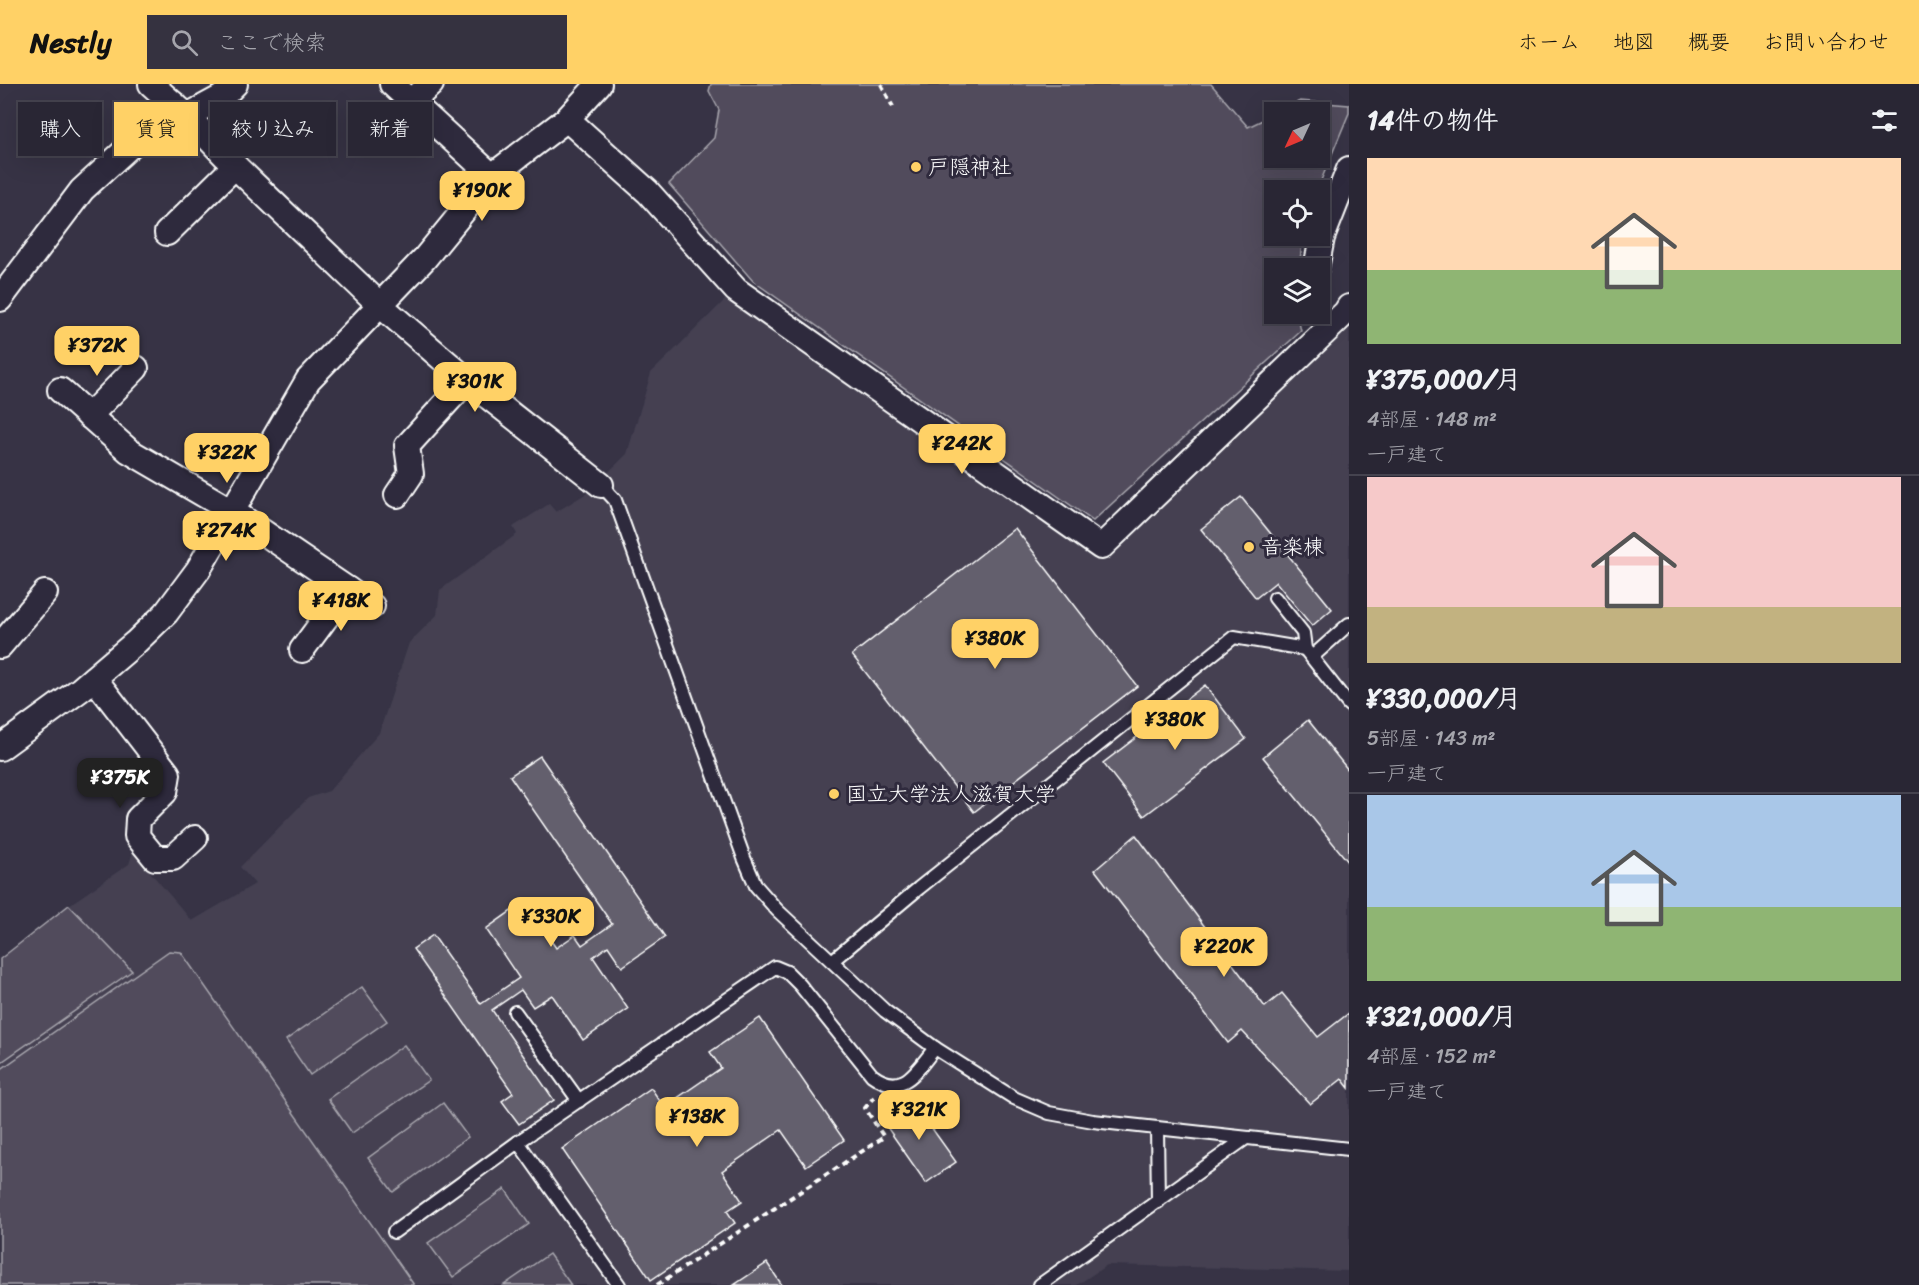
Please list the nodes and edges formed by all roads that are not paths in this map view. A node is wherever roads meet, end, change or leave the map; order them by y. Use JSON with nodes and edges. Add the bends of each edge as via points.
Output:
{"nodes":[{"id":1,"x":151,"y":84,"type":"edge"},
{"id":2,"x":235,"y":84,"type":"edge"},
{"id":3,"x":393,"y":84,"type":"edge"},
{"id":4,"x":430,"y":84,"type":"edge"},
{"id":5,"x":598,"y":84,"type":"edge"},
{"id":6,"x":412,"y":101,"type":"junction"},
{"id":7,"x":171,"y":102,"type":"edge"},
{"id":8,"x":198,"y":106,"type":"edge"},
{"id":9,"x":567,"y":119,"type":"junction"},
{"id":10,"x":198,"y":128,"type":"edge"},
{"id":11,"x":125,"y":156,"type":"edge"},
{"id":12,"x":235,"y":166,"type":"junction"},
{"id":13,"x":1349,"y":169,"type":"edge"},
{"id":14,"x":492,"y":176,"type":"junction"},
{"id":15,"x":167,"y":233,"type":"dead end"},
{"id":16,"x":1318,"y":258,"type":"edge"},
{"id":17,"x":4,"y":283,"type":"edge"},
{"id":18,"x":380,"y":305,"type":"junction"},
{"id":19,"x":1349,"y":306,"type":"edge"},
{"id":20,"x":1330,"y":316,"type":"edge"},
{"id":21,"x":1318,"y":324,"type":"edge"},
{"id":22,"x":136,"y":368,"type":"dead end"},
{"id":23,"x":467,"y":380,"type":"junction"},
{"id":24,"x":60,"y":390,"type":"dead end"},
{"id":25,"x":89,"y":416,"type":"junction"},
{"id":26,"x":601,"y":485,"type":"joint"},
{"id":27,"x":397,"y":495,"type":"dead end"},
{"id":28,"x":232,"y":511,"type":"junction"},
{"id":29,"x":347,"y":590,"type":"junction"},
{"id":30,"x":45,"y":593,"type":"dead end"},
{"id":31,"x":1275,"y":598,"type":"dead end"},
{"id":32,"x":372,"y":606,"type":"dead end"},
{"id":33,"x":1349,"y":624,"type":"edge"},
{"id":34,"x":0,"y":646,"type":"edge"},
{"id":35,"x":302,"y":650,"type":"dead end"},
{"id":36,"x":1308,"y":653,"type":"junction"},
{"id":37,"x":94,"y":678,"type":"junction"},
{"id":38,"x":1349,"y":705,"type":"edge"},
{"id":39,"x":0,"y":748,"type":"edge"},
{"id":40,"x":195,"y":838,"type":"dead end"},
{"id":41,"x":832,"y":961,"type":"junction"},
{"id":42,"x":515,"y":1012,"type":"dead end"},
{"id":43,"x":935,"y":1048,"type":"junction"},
{"id":44,"x":579,"y":1101,"type":"junction"},
{"id":45,"x":1157,"y":1128,"type":"junction"},
{"id":46,"x":1246,"y":1138,"type":"junction"},
{"id":47,"x":518,"y":1142,"type":"junction"},
{"id":48,"x":1349,"y":1149,"type":"edge"},
{"id":49,"x":1158,"y":1202,"type":"junction"},
{"id":50,"x":394,"y":1232,"type":"dead end"},
{"id":51,"x":619,"y":1285,"type":"edge"},
{"id":52,"x":1040,"y":1285,"type":"edge"}],
"edges":[{"from":1,"to":7,"type":"street"},
{"from":2,"to":8,"type":"street","via":[[222,98]]},
{"from":3,"to":6,"type":"street"},
{"from":4,"to":6,"type":"street"},
{"from":5,"to":9,"type":"street"},
{"from":6,"to":14,"type":"street"},
{"from":9,"to":14,"type":"street"},
{"from":9,"to":21,"type":"street","via":[[648,192],[736,290],[1101,547]]},
{"from":10,"to":12,"type":"street"},
{"from":11,"to":17,"type":"street","via":[[82,190]]},
{"from":12,"to":15,"type":"street"},
{"from":12,"to":18,"type":"street"},
{"from":13,"to":16,"type":"street"},
{"from":14,"to":18,"type":"street","via":[[425,258]]},
{"from":18,"to":23,"type":"street"},
{"from":18,"to":28,"type":"street","via":[[308,380]]},
{"from":19,"to":20,"type":"street"},
{"from":22,"to":25,"type":"street"},
{"from":23,"to":26,"type":"street"},
{"from":23,"to":27,"type":"street","via":[[406,446],[411,474]]},
{"from":24,"to":25,"type":"street"},
{"from":25,"to":28,"type":"street","via":[[129,451]]},
{"from":26,"to":41,"type":"lane","via":[[615,500],[756,886]]},
{"from":28,"to":29,"type":"street"},
{"from":28,"to":37,"type":"street","via":[[198,570],[166,613]]},
{"from":29,"to":32,"type":"street"},
{"from":29,"to":35,"type":"street"},
{"from":30,"to":34,"type":"street"},
{"from":31,"to":36,"type":"lane","via":[[1303,633]]},
{"from":33,"to":36,"type":"lane"},
{"from":36,"to":38,"type":"lane"},
{"from":36,"to":41,"type":"lane","via":[[1234,638]]},
{"from":37,"to":39,"type":"street"},
{"from":37,"to":40,"type":"street","via":[[168,774],[165,792],[138,819],[137,836],[155,858],[173,858]]},
{"from":41,"to":43,"type":"lane","via":[[885,1011]]},
{"from":42,"to":44,"type":"lane"},
{"from":43,"to":44,"type":"lane","via":[[905,1082],[881,1082],[800,985],[775,967]]},
{"from":43,"to":45,"type":"lane","via":[[1014,1098],[1049,1113]]},
{"from":44,"to":47,"type":"lane"},
{"from":45,"to":46,"type":"lane"},
{"from":45,"to":49,"type":"lane"},
{"from":46,"to":48,"type":"lane"},
{"from":46,"to":49,"type":"lane"},
{"from":47,"to":50,"type":"lane"},
{"from":47,"to":51,"type":"lane"},
{"from":49,"to":52,"type":"lane"}]}
